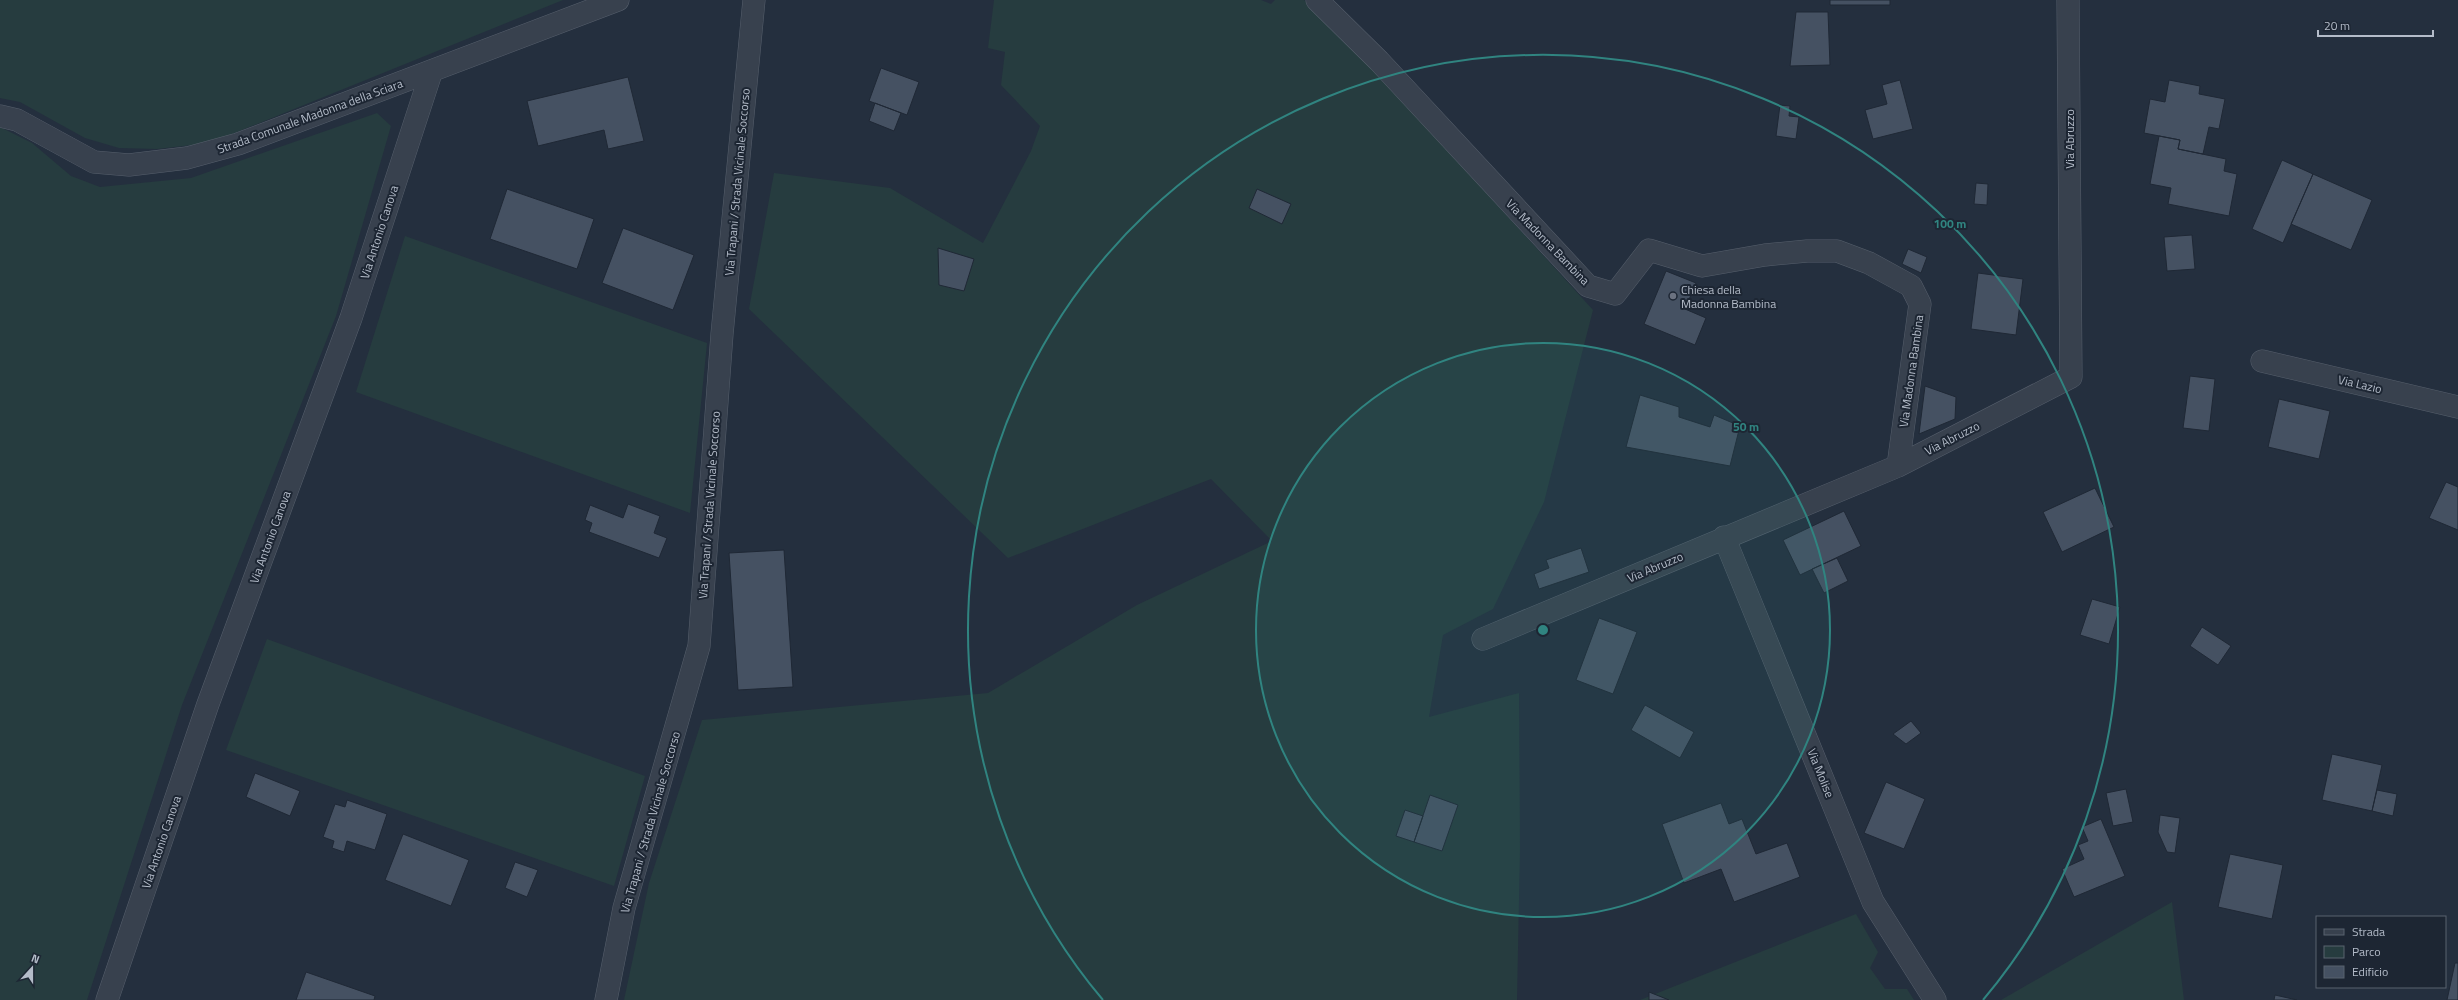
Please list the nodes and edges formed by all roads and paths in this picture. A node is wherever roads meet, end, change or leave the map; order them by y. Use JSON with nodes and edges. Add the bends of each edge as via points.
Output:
{"nodes":[{"id":1,"x":618,"y":0,"type":"edge"},
{"id":2,"x":754,"y":0,"type":"edge"},
{"id":3,"x":1317,"y":0,"type":"edge"},
{"id":4,"x":2068,"y":0,"type":"edge"},
{"id":5,"x":431,"y":73,"type":"junction"},
{"id":6,"x":0,"y":116,"type":"edge"},
{"id":7,"x":2262,"y":361,"type":"dead end"},
{"id":8,"x":2458,"y":407,"type":"edge"},
{"id":9,"x":1898,"y":466,"type":"junction"},
{"id":10,"x":1724,"y":537,"type":"junction"},
{"id":11,"x":1483,"y":640,"type":"dead end"},
{"id":12,"x":107,"y":1000,"type":"edge"},
{"id":13,"x":606,"y":1000,"type":"edge"},
{"id":14,"x":1935,"y":1000,"type":"edge"}],
"edges":[{"from":1,"to":5,"type":"street","name":"Strada Comunale Madonna della Sciara"},
{"from":2,"to":13,"type":"street","name":"Via Trapani / Strada Vicinale Soccorso","via":[[722,334],[699,646],[624,908]]},
{"from":3,"to":9,"type":"street","name":"Via Madonna Bambina","via":[[1379,61],[1588,286],[1615,294],[1649,250],[1702,266],[1765,255],[1837,251],[1869,263],[1911,286],[1920,304]]},
{"from":4,"to":9,"type":"street","name":"Via Abruzzo","via":[[2071,377]]},
{"from":5,"to":6,"type":"street","name":"Strada Comunale Madonna della Sciara","via":[[238,144],[187,158],[129,165],[94,162],[17,120]]},
{"from":5,"to":12,"type":"street","name":"Via Antonio Canova","via":[[351,318],[208,704]]},
{"from":7,"to":8,"type":"street","name":"Via Lazio"},
{"from":9,"to":10,"type":"street","name":"Via Abruzzo"},
{"from":10,"to":11,"type":"street","name":"Via Abruzzo"},
{"from":10,"to":14,"type":"street","name":"Via Molise","via":[[1873,902]]}]}
